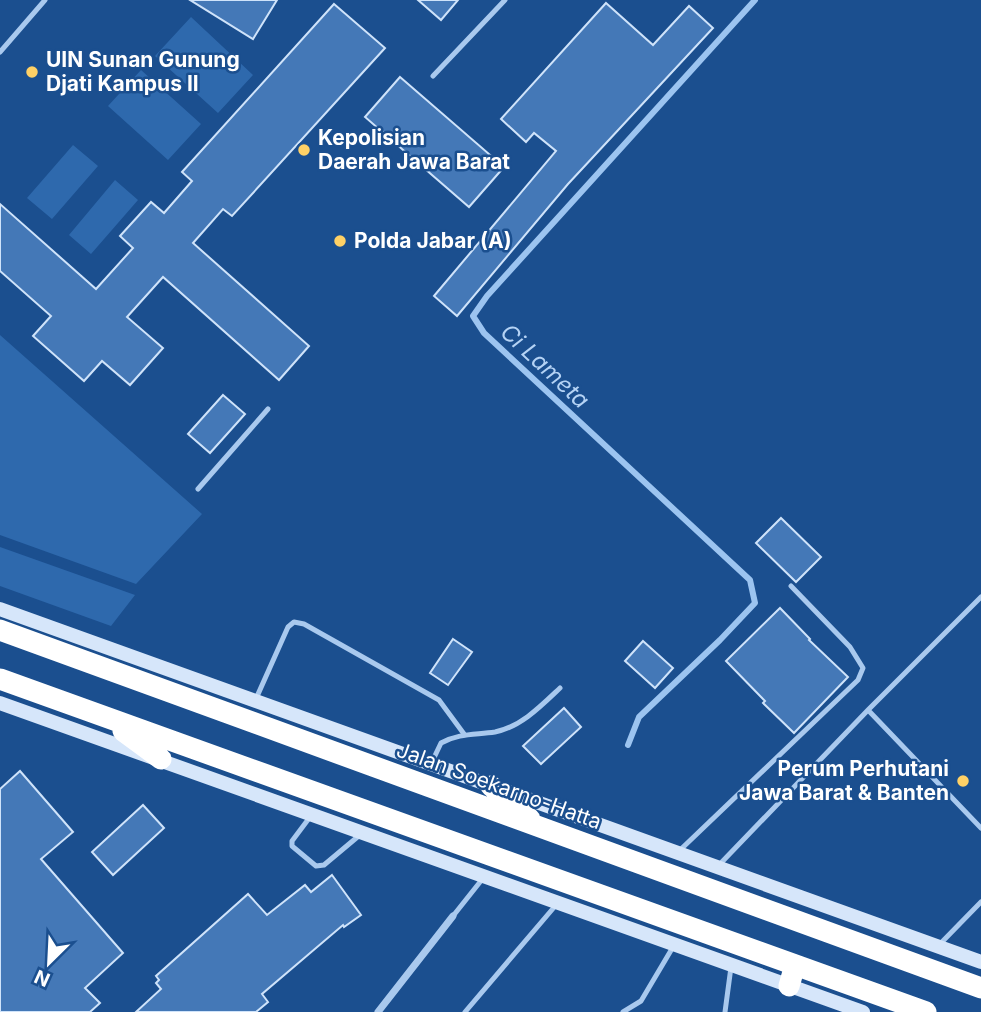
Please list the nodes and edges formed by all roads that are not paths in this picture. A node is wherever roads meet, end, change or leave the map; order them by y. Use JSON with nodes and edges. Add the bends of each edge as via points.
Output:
{"nodes":[{"id":1,"x":45,"y":0,"type":"edge"},
{"id":2,"x":505,"y":0,"type":"edge"},
{"id":3,"x":0,"y":52,"type":"edge"},
{"id":4,"x":433,"y":76,"type":"dead end"},
{"id":5,"x":268,"y":409,"type":"dead end"},
{"id":6,"x":198,"y":489,"type":"dead end"},
{"id":7,"x":791,"y":586,"type":"dead end"},
{"id":8,"x":981,"y":597,"type":"edge"},
{"id":9,"x":0,"y":609,"type":"edge"},
{"id":10,"x":0,"y":630,"type":"edge"},
{"id":11,"x":0,"y":679,"type":"edge"},
{"id":12,"x":560,"y":688,"type":"dead end"},
{"id":13,"x":255,"y":701,"type":"junction"},
{"id":14,"x":0,"y":703,"type":"edge"},
{"id":15,"x":868,"y":710,"type":"junction"},
{"id":16,"x":101,"y":715,"type":"junction"},
{"id":17,"x":464,"y":734,"type":"junction"},
{"id":18,"x":161,"y":759,"type":"junction"},
{"id":19,"x":430,"y":764,"type":"junction"},
{"id":20,"x":491,"y":786,"type":"junction"},
{"id":21,"x":312,"y":814,"type":"junction"},
{"id":22,"x":541,"y":828,"type":"junction"},
{"id":23,"x":981,"y":828,"type":"edge"},
{"id":24,"x":363,"y":832,"type":"junction"},
{"id":25,"x":677,"y":853,"type":"junction"},
{"id":26,"x":717,"y":867,"type":"junction"},
{"id":27,"x":485,"y":876,"type":"junction"},
{"id":28,"x":981,"y":902,"type":"edge"},
{"id":29,"x":558,"y":903,"type":"junction"},
{"id":30,"x":453,"y":916,"type":"joint"},
{"id":31,"x":674,"y":944,"type":"junction"},
{"id":32,"x":937,"y":946,"type":"junction"},
{"id":33,"x":981,"y":962,"type":"edge"},
{"id":34,"x":732,"y":964,"type":"junction"},
{"id":35,"x":795,"y":965,"type":"junction"},
{"id":36,"x":789,"y":986,"type":"junction"},
{"id":37,"x":981,"y":988,"type":"edge"},
{"id":38,"x":378,"y":1012,"type":"edge"},
{"id":39,"x":465,"y":1012,"type":"edge"},
{"id":40,"x":623,"y":1012,"type":"edge"},
{"id":41,"x":725,"y":1012,"type":"edge"},
{"id":42,"x":863,"y":1012,"type":"edge"},
{"id":43,"x":926,"y":1012,"type":"edge"}],
"edges":[{"from":1,"to":3,"type":"lane"},
{"from":2,"to":4,"type":"lane"},
{"from":5,"to":6,"type":"lane"},
{"from":7,"to":25,"type":"lane","via":[[850,647],[863,668],[858,680]]},
{"from":8,"to":15,"type":"lane"},
{"from":9,"to":13,"type":"main road","name":"Jalan Soekarno-Hatta"},
{"from":10,"to":22,"type":"highway","name":"Jalan Soekarno-Hatta"},
{"from":11,"to":16,"type":"highway"},
{"from":12,"to":17,"type":"lane","via":[[516,724]]},
{"from":13,"to":17,"type":"lane","via":[[294,622],[439,699]]},
{"from":13,"to":19,"type":"main road","name":"Jalan Soekarno-Hatta"},
{"from":14,"to":18,"type":"main road"},
{"from":15,"to":23,"type":"lane"},
{"from":15,"to":26,"type":"lane"},
{"from":16,"to":18,"type":"highway"},
{"from":16,"to":35,"type":"highway"},
{"from":17,"to":19,"type":"lane","via":[[441,743]]},
{"from":18,"to":21,"type":"main road"},
{"from":19,"to":20,"type":"main road","name":"Jalan Soekarno-Hatta"},
{"from":20,"to":22,"type":"highway"},
{"from":20,"to":25,"type":"main road","name":"Jalan Soekarno-Hatta"},
{"from":21,"to":24,"type":"main road"},
{"from":21,"to":24,"type":"lane","via":[[292,846],[316,866],[324,865]]},
{"from":22,"to":37,"type":"highway","name":"Jalan Soekarno-Hatta"},
{"from":24,"to":27,"type":"main road"},
{"from":25,"to":26,"type":"main road","name":"Jalan Soekarno-Hatta"},
{"from":26,"to":32,"type":"main road","name":"Jalan Soekarno-Hatta"},
{"from":27,"to":29,"type":"main road"},
{"from":27,"to":30,"type":"lane"},
{"from":28,"to":32,"type":"lane"},
{"from":29,"to":31,"type":"main road"},
{"from":29,"to":39,"type":"lane"},
{"from":30,"to":38,"type":"street"},
{"from":31,"to":34,"type":"main road"},
{"from":31,"to":40,"type":"lane","via":[[641,1001]]},
{"from":32,"to":33,"type":"main road","name":"Jalan Soekarno-Hatta"},
{"from":34,"to":36,"type":"main road"},
{"from":34,"to":41,"type":"lane"},
{"from":35,"to":36,"type":"highway"},
{"from":35,"to":43,"type":"highway"},
{"from":36,"to":42,"type":"main road"}]}
